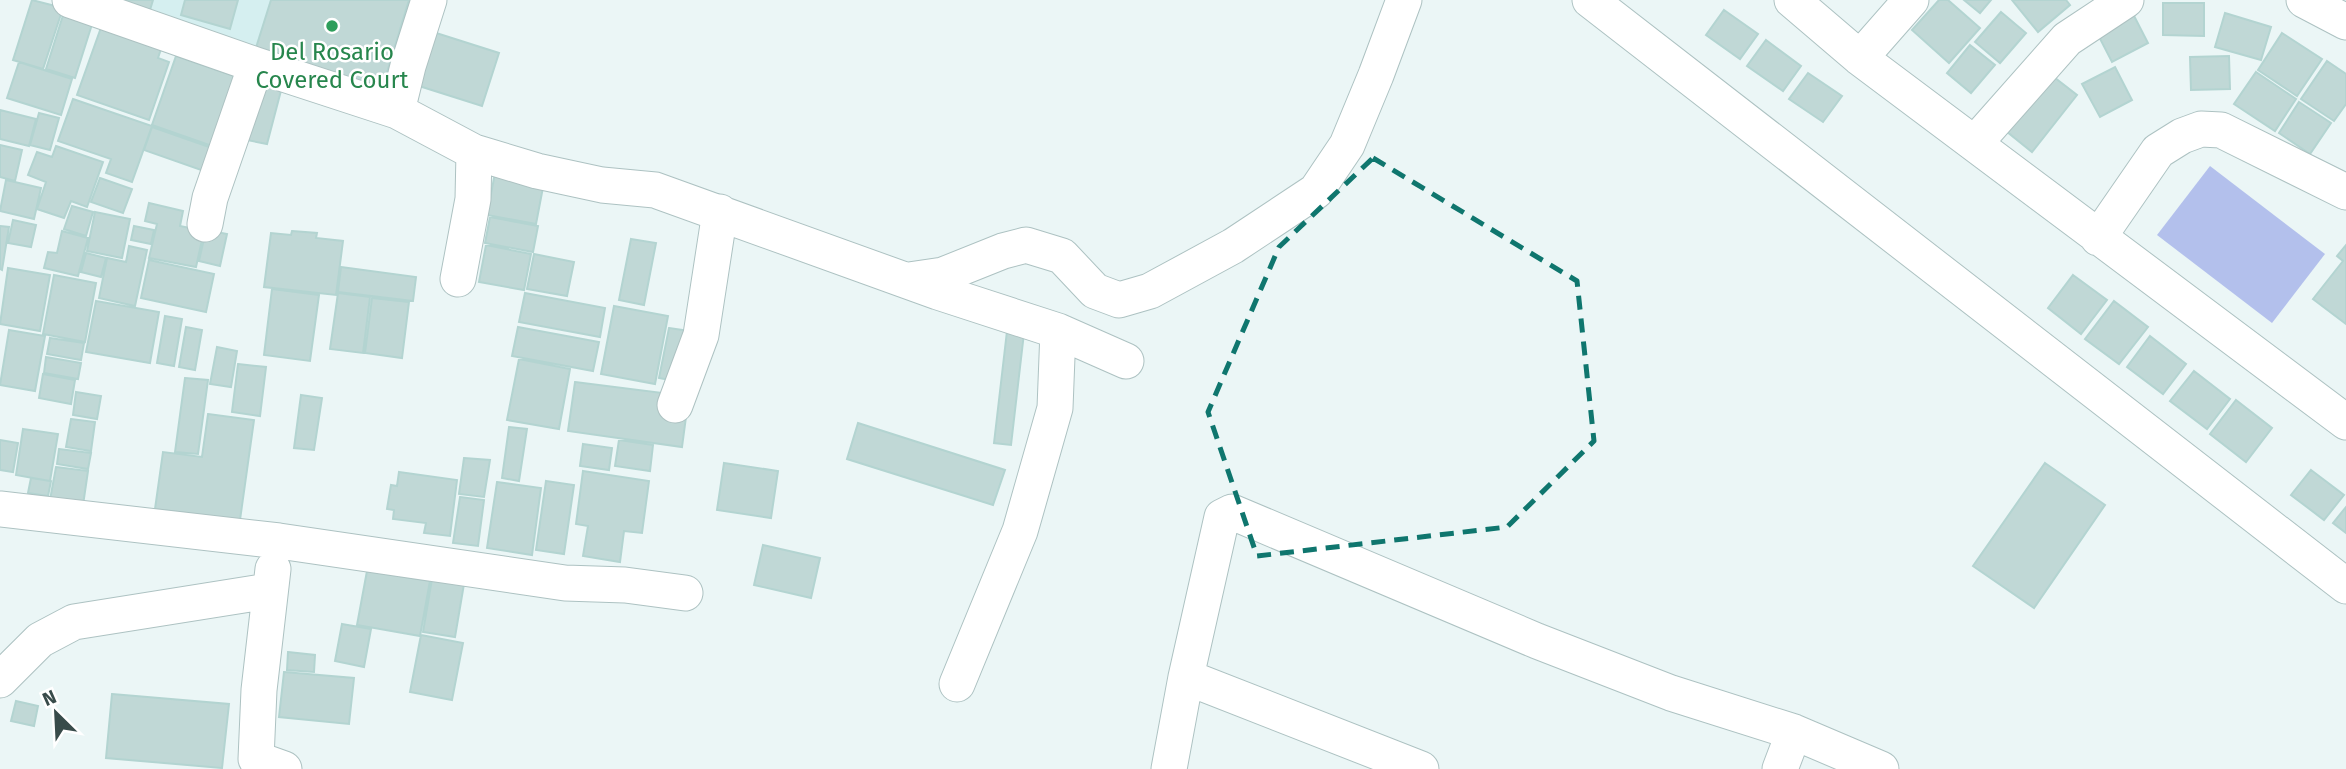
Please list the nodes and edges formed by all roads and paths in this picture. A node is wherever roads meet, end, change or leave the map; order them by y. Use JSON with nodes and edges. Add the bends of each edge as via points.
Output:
{"nodes":[{"id":1,"x":70,"y":0,"type":"edge"},
{"id":2,"x":429,"y":0,"type":"edge"},
{"id":3,"x":1404,"y":0,"type":"edge"},
{"id":4,"x":1590,"y":0,"type":"edge"},
{"id":5,"x":1792,"y":0,"type":"edge"},
{"id":6,"x":1911,"y":0,"type":"edge"},
{"id":7,"x":2126,"y":0,"type":"edge"},
{"id":8,"x":2304,"y":0,"type":"edge"},
{"id":9,"x":2346,"y":22,"type":"edge"},
{"id":10,"x":1860,"y":58,"type":"junction"},
{"id":11,"x":256,"y":65,"type":"junction"},
{"id":12,"x":397,"y":111,"type":"junction"},
{"id":13,"x":1975,"y":143,"type":"junction"},
{"id":14,"x":474,"y":152,"type":"junction"},
{"id":15,"x":2346,"y":192,"type":"edge"},
{"id":16,"x":720,"y":212,"type":"junction"},
{"id":17,"x":205,"y":224,"type":"dead end"},
{"id":18,"x":2098,"y":238,"type":"junction"},
{"id":19,"x":458,"y":279,"type":"dead end"},
{"id":20,"x":907,"y":280,"type":"junction"},
{"id":21,"x":1058,"y":331,"type":"junction"},
{"id":22,"x":1126,"y":361,"type":"dead end"},
{"id":23,"x":676,"y":405,"type":"dead end"},
{"id":24,"x":2346,"y":422,"type":"edge"},
{"id":25,"x":0,"y":509,"type":"edge"},
{"id":26,"x":279,"y":541,"type":"junction"},
{"id":27,"x":2346,"y":586,"type":"edge"},
{"id":28,"x":269,"y":591,"type":"junction"},
{"id":29,"x":685,"y":593,"type":"dead end"},
{"id":30,"x":1186,"y":677,"type":"junction"},
{"id":31,"x":0,"y":680,"type":"edge"},
{"id":32,"x":957,"y":684,"type":"dead end"},
{"id":33,"x":1794,"y":732,"type":"junction"},
{"id":34,"x":284,"y":769,"type":"edge"},
{"id":35,"x":1169,"y":769,"type":"edge"},
{"id":36,"x":1422,"y":769,"type":"edge"},
{"id":37,"x":1780,"y":769,"type":"edge"},
{"id":38,"x":1881,"y":769,"type":"edge"}],
"edges":[{"from":1,"to":11,"type":"street"},
{"from":2,"to":12,"type":"street"},
{"from":3,"to":20,"type":"street","via":[[1347,145],[1316,191],[1233,246],[1150,291],[1119,300],[1094,291],[1062,256],[1026,245],[943,275]]},
{"from":4,"to":27,"type":"street"},
{"from":5,"to":10,"type":"street"},
{"from":6,"to":10,"type":"street"},
{"from":7,"to":13,"type":"street","via":[[2067,39]]},
{"from":8,"to":9,"type":"street"},
{"from":10,"to":13,"type":"street"},
{"from":11,"to":12,"type":"street"},
{"from":11,"to":17,"type":"street"},
{"from":12,"to":14,"type":"street"},
{"from":13,"to":18,"type":"street"},
{"from":14,"to":16,"type":"street","via":[[537,172],[655,190]]},
{"from":14,"to":19,"type":"street","via":[[473,199]]},
{"from":15,"to":18,"type":"street","via":[[2221,130],[2201,129],[2158,151]]},
{"from":16,"to":20,"type":"street"},
{"from":16,"to":23,"type":"street","via":[[701,335]]},
{"from":18,"to":24,"type":"street"},
{"from":20,"to":21,"type":"street"},
{"from":21,"to":22,"type":"street"},
{"from":21,"to":32,"type":"street","via":[[1055,408],[1020,531]]},
{"from":25,"to":26,"type":"street"},
{"from":26,"to":28,"type":"street"},
{"from":26,"to":29,"type":"street","via":[[565,583]]},
{"from":28,"to":31,"type":"street","via":[[74,622],[40,640]]},
{"from":28,"to":34,"type":"street","via":[[256,759]]},
{"from":30,"to":33,"type":"street","via":[[1223,517],[1232,512],[1671,693]]},
{"from":30,"to":35,"type":"street"},
{"from":30,"to":36,"type":"street"},
{"from":33,"to":37,"type":"street"},
{"from":33,"to":38,"type":"street"}]}
